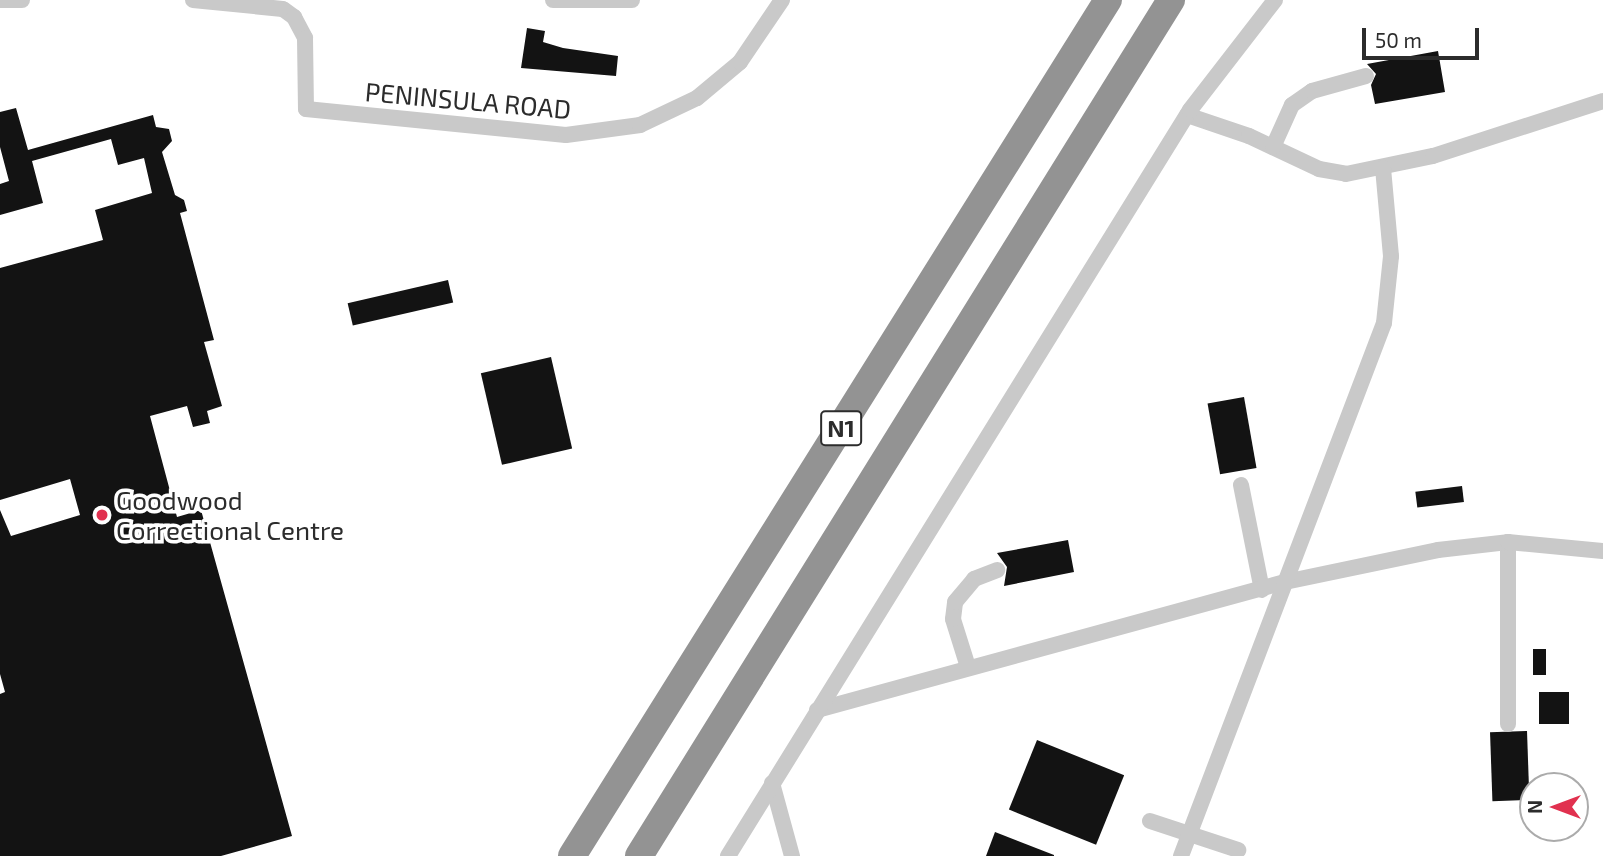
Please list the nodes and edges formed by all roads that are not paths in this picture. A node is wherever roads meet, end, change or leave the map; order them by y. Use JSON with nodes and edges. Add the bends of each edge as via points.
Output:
{"nodes":[{"id":1,"x":0,"y":0,"type":"edge"},
{"id":2,"x":22,"y":0,"type":"edge"},
{"id":3,"x":193,"y":0,"type":"edge"},
{"id":4,"x":553,"y":0,"type":"edge"},
{"id":5,"x":632,"y":0,"type":"edge"},
{"id":6,"x":782,"y":0,"type":"edge"},
{"id":7,"x":1108,"y":0,"type":"edge"},
{"id":8,"x":1171,"y":0,"type":"edge"},
{"id":9,"x":1275,"y":0,"type":"edge"},
{"id":10,"x":1366,"y":76,"type":"dead end"},
{"id":11,"x":1603,"y":101,"type":"edge"},
{"id":12,"x":1187,"y":116,"type":"junction"},
{"id":13,"x":1273,"y":148,"type":"junction"},
{"id":14,"x":1383,"y":168,"type":"junction"},
{"id":15,"x":1241,"y":485,"type":"dead end"},
{"id":16,"x":1508,"y":542,"type":"junction"},
{"id":17,"x":1603,"y":551,"type":"edge"},
{"id":18,"x":997,"y":570,"type":"dead end"},
{"id":19,"x":1285,"y":582,"type":"junction"},
{"id":20,"x":1262,"y":590,"type":"junction"},
{"id":21,"x":968,"y":667,"type":"junction"},
{"id":22,"x":817,"y":710,"type":"junction"},
{"id":23,"x":1508,"y":724,"type":"dead end"},
{"id":24,"x":772,"y":783,"type":"junction"},
{"id":25,"x":1150,"y":821,"type":"dead end"},
{"id":26,"x":1190,"y":834,"type":"junction"},
{"id":27,"x":1238,"y":850,"type":"dead end"},
{"id":28,"x":572,"y":856,"type":"edge"},
{"id":29,"x":639,"y":856,"type":"edge"},
{"id":30,"x":728,"y":856,"type":"edge"},
{"id":31,"x":792,"y":856,"type":"edge"},
{"id":32,"x":1181,"y":856,"type":"edge"}],
"edges":[{"from":1,"to":2,"type":"street"},
{"from":3,"to":6,"type":"street","name":"PENINSULA ROAD","via":[[282,9],[294,17],[304,38],[306,109],[577,135],[622,129],[669,113],[712,88],[753,46]]},
{"from":4,"to":5,"type":"street"},
{"from":7,"to":28,"type":"highway","number":"N1"},
{"from":8,"to":29,"type":"highway","number":"N1"},
{"from":9,"to":12,"type":"street"},
{"from":10,"to":13,"type":"street","via":[[1312,92],[1292,105]]},
{"from":11,"to":14,"type":"street"},
{"from":12,"to":13,"type":"street"},
{"from":12,"to":22,"type":"street"},
{"from":13,"to":14,"type":"street","via":[[1319,169],[1346,174]]},
{"from":14,"to":19,"type":"street","via":[[1391,256],[1384,323]]},
{"from":15,"to":20,"type":"street"},
{"from":16,"to":17,"type":"street"},
{"from":16,"to":19,"type":"street"},
{"from":16,"to":23,"type":"street"},
{"from":18,"to":21,"type":"street","via":[[974,579],[956,602],[953,619]]},
{"from":19,"to":20,"type":"street"},
{"from":19,"to":26,"type":"street"},
{"from":20,"to":21,"type":"street"},
{"from":21,"to":22,"type":"street"},
{"from":22,"to":24,"type":"street"},
{"from":24,"to":30,"type":"street"},
{"from":24,"to":31,"type":"street"},
{"from":25,"to":26,"type":"street"},
{"from":26,"to":27,"type":"street"},
{"from":26,"to":32,"type":"street"}]}
